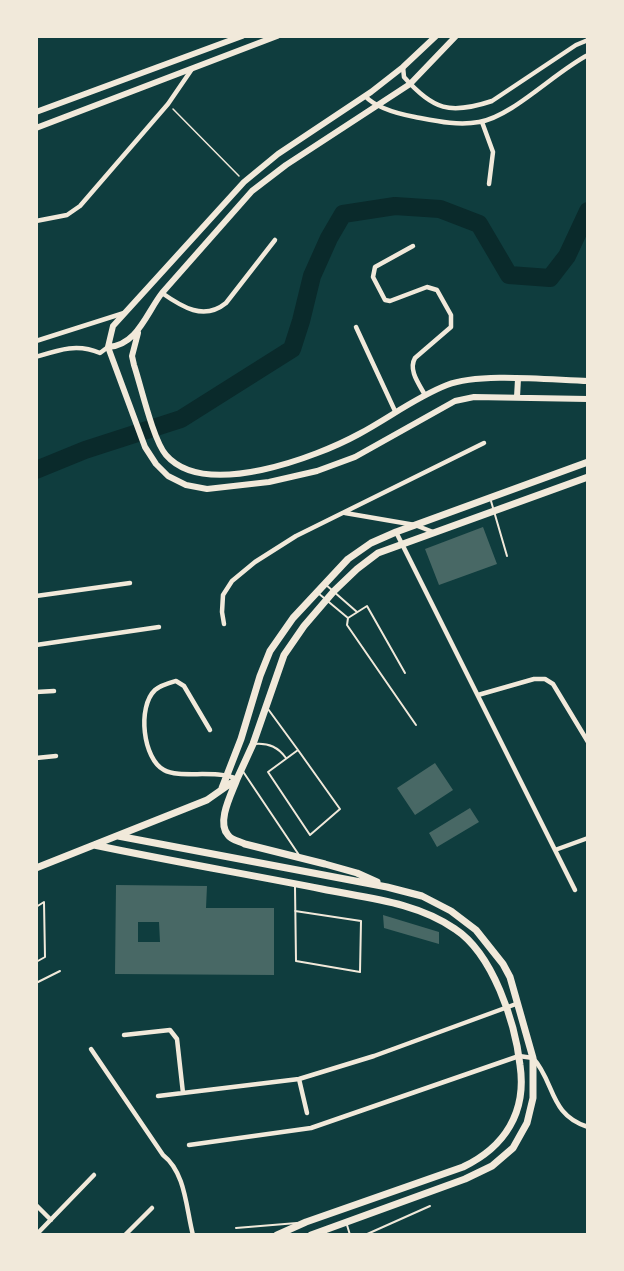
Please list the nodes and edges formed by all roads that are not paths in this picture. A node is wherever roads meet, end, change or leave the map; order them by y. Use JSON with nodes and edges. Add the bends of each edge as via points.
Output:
{"nodes":[{"id":1,"x":242,"y":36,"type":"edge"},
{"id":2,"x":277,"y":36,"type":"edge"},
{"id":3,"x":436,"y":36,"type":"edge"},
{"id":4,"x":456,"y":36,"type":"edge"},
{"id":5,"x":588,"y":39,"type":"edge"},
{"id":6,"x":588,"y":55,"type":"edge"},
{"id":7,"x":403,"y":68,"type":"junction"},
{"id":8,"x":192,"y":69,"type":"junction"},
{"id":9,"x":410,"y":84,"type":"junction"},
{"id":10,"x":365,"y":96,"type":"junction"},
{"id":11,"x":378,"y":105,"type":"junction"},
{"id":12,"x":36,"y":112,"type":"edge"},
{"id":13,"x":482,"y":122,"type":"junction"},
{"id":14,"x":36,"y":128,"type":"edge"},
{"id":15,"x":489,"y":184,"type":"dead end"},
{"id":16,"x":36,"y":221,"type":"edge"},
{"id":17,"x":275,"y":240,"type":"dead end"},
{"id":18,"x":413,"y":246,"type":"dead end"},
{"id":19,"x":162,"y":293,"type":"junction"},
{"id":20,"x":124,"y":313,"type":"junction"},
{"id":21,"x":356,"y":327,"type":"dead end"},
{"id":22,"x":138,"y":333,"type":"junction"},
{"id":23,"x":36,"y":341,"type":"edge"},
{"id":24,"x":108,"y":347,"type":"junction"},
{"id":25,"x":36,"y":357,"type":"edge"},
{"id":26,"x":518,"y":379,"type":"junction"},
{"id":27,"x":588,"y":381,"type":"edge"},
{"id":28,"x":425,"y":395,"type":"junction"},
{"id":29,"x":518,"y":397,"type":"junction"},
{"id":30,"x":588,"y":399,"type":"edge"},
{"id":31,"x":395,"y":411,"type":"junction"},
{"id":32,"x":484,"y":443,"type":"dead end"},
{"id":33,"x":588,"y":462,"type":"edge"},
{"id":34,"x":588,"y":477,"type":"edge"},
{"id":35,"x":490,"y":498,"type":"junction"},
{"id":36,"x":494,"y":511,"type":"junction"},
{"id":37,"x":345,"y":513,"type":"junction"},
{"id":38,"x":415,"y":525,"type":"junction"},
{"id":39,"x":396,"y":532,"type":"junction"},
{"id":40,"x":433,"y":532,"type":"junction"},
{"id":41,"x":402,"y":543,"type":"junction"},
{"id":42,"x":507,"y":556,"type":"dead end"},
{"id":43,"x":324,"y":583,"type":"junction"},
{"id":44,"x":130,"y":584,"type":"dead end"},
{"id":45,"x":316,"y":591,"type":"junction"},
{"id":46,"x":334,"y":591,"type":"junction"},
{"id":47,"x":36,"y":596,"type":"edge"},
{"id":48,"x":327,"y":600,"type":"junction"},
{"id":49,"x":357,"y":612,"type":"junction"},
{"id":50,"x":348,"y":618,"type":"junction"},
{"id":51,"x":224,"y":624,"type":"dead end"},
{"id":52,"x":159,"y":627,"type":"dead end"},
{"id":53,"x":36,"y":645,"type":"edge"},
{"id":54,"x":405,"y":673,"type":"dead end"},
{"id":55,"x":54,"y":691,"type":"dead end"},
{"id":56,"x":36,"y":692,"type":"edge"},
{"id":57,"x":478,"y":695,"type":"junction"},
{"id":58,"x":266,"y":706,"type":"junction"},
{"id":59,"x":416,"y":725,"type":"dead end"},
{"id":60,"x":210,"y":730,"type":"dead end"},
{"id":61,"x":588,"y":741,"type":"edge"},
{"id":62,"x":252,"y":744,"type":"junction"},
{"id":63,"x":298,"y":750,"type":"junction"},
{"id":64,"x":56,"y":756,"type":"dead end"},
{"id":65,"x":36,"y":758,"type":"edge"},
{"id":66,"x":286,"y":759,"type":"junction"},
{"id":67,"x":242,"y":770,"type":"junction"},
{"id":68,"x":227,"y":774,"type":"junction"},
{"id":69,"x":237,"y":779,"type":"junction"},
{"id":70,"x":222,"y":789,"type":"junction"},
{"id":71,"x":118,"y":836,"type":"junction"},
{"id":72,"x":588,"y":838,"type":"edge"},
{"id":73,"x":94,"y":845,"type":"junction"},
{"id":74,"x":555,"y":850,"type":"junction"},
{"id":75,"x":301,"y":858,"type":"junction"},
{"id":76,"x":36,"y":868,"type":"edge"},
{"id":77,"x":295,"y":870,"type":"junction"},
{"id":78,"x":295,"y":883,"type":"junction"},
{"id":79,"x":387,"y":887,"type":"junction"},
{"id":80,"x":575,"y":890,"type":"dead end"},
{"id":81,"x":36,"y":906,"type":"edge"},
{"id":82,"x":295,"y":910,"type":"junction"},
{"id":83,"x":463,"y":919,"type":"junction"},
{"id":84,"x":456,"y":929,"type":"junction"},
{"id":85,"x":36,"y":962,"type":"edge"},
{"id":86,"x":60,"y":971,"type":"dead end"},
{"id":87,"x":36,"y":983,"type":"edge"},
{"id":88,"x":516,"y":1004,"type":"junction"},
{"id":89,"x":506,"y":1008,"type":"junction"},
{"id":90,"x":124,"y":1035,"type":"dead end"},
{"id":91,"x":92,"y":1049,"type":"dead end"},
{"id":92,"x":519,"y":1056,"type":"junction"},
{"id":93,"x":533,"y":1058,"type":"junction"},
{"id":94,"x":299,"y":1079,"type":"junction"},
{"id":95,"x":183,"y":1093,"type":"junction"},
{"id":96,"x":158,"y":1096,"type":"dead end"},
{"id":97,"x":308,"y":1113,"type":"dead end"},
{"id":98,"x":588,"y":1127,"type":"edge"},
{"id":99,"x":189,"y":1145,"type":"dead end"},
{"id":100,"x":94,"y":1175,"type":"dead end"},
{"id":101,"x":380,"y":1196,"type":"junction"},
{"id":102,"x":36,"y":1205,"type":"edge"},
{"id":103,"x":430,"y":1206,"type":"dead end"},
{"id":104,"x":152,"y":1208,"type":"dead end"},
{"id":105,"x":384,"y":1209,"type":"junction"},
{"id":106,"x":51,"y":1220,"type":"junction"},
{"id":107,"x":306,"y":1222,"type":"junction"},
{"id":108,"x":346,"y":1222,"type":"junction"},
{"id":109,"x":236,"y":1228,"type":"dead end"},
{"id":110,"x":36,"y":1235,"type":"edge"},
{"id":111,"x":125,"y":1235,"type":"edge"},
{"id":112,"x":194,"y":1235,"type":"edge"},
{"id":113,"x":277,"y":1235,"type":"edge"},
{"id":114,"x":311,"y":1235,"type":"edge"},
{"id":115,"x":350,"y":1235,"type":"edge"},
{"id":116,"x":366,"y":1235,"type":"edge"}],
"edges":[{"from":1,"to":12,"type":"street"},
{"from":2,"to":8,"type":"street"},
{"from":3,"to":7,"type":"street"},
{"from":4,"to":9,"type":"street"},
{"from":5,"to":9,"type":"street","via":[[492,101],[476,107],[437,106]]},
{"from":6,"to":13,"type":"street","via":[[501,114]]},
{"from":7,"to":9,"type":"street"},
{"from":7,"to":10,"type":"street"},
{"from":8,"to":14,"type":"street"},
{"from":8,"to":16,"type":"street","via":[[168,104],[80,206],[67,215]]},
{"from":9,"to":11,"type":"street"},
{"from":10,"to":11,"type":"street"},
{"from":10,"to":20,"type":"street","via":[[278,154],[244,182]]},
{"from":11,"to":13,"type":"street","via":[[398,114],[441,122]]},
{"from":11,"to":19,"type":"street","via":[[252,191]]},
{"from":13,"to":15,"type":"street","via":[[493,152]]},
{"from":17,"to":19,"type":"street","via":[[219,308],[196,312]]},
{"from":18,"to":28,"type":"street","via":[[375,267],[373,277],[385,300],[427,287],[437,290],[450,315],[451,327],[412,363]]},
{"from":19,"to":22,"type":"street"},
{"from":20,"to":23,"type":"street"},
{"from":20,"to":24,"type":"street","via":[[113,326]]},
{"from":21,"to":31,"type":"street"},
{"from":22,"to":24,"type":"street"},
{"from":22,"to":31,"type":"street","via":[[132,356],[159,444],[167,456],[192,471],[232,475],[314,455],[361,433]]},
{"from":24,"to":25,"type":"street","via":[[100,353],[86,348],[62,348]]},
{"from":24,"to":29,"type":"street","via":[[145,447],[156,464],[186,485],[207,489],[269,482],[317,471],[355,457],[455,401]]},
{"from":26,"to":27,"type":"street"},
{"from":26,"to":28,"type":"street","via":[[471,379]]},
{"from":26,"to":29,"type":"street"},
{"from":28,"to":31,"type":"street"},
{"from":29,"to":30,"type":"street"},
{"from":32,"to":37,"type":"street"},
{"from":33,"to":35,"type":"main road"},
{"from":34,"to":36,"type":"main road"},
{"from":35,"to":36,"type":"lane"},
{"from":35,"to":38,"type":"main road"},
{"from":36,"to":40,"type":"main road"},
{"from":36,"to":42,"type":"lane"},
{"from":37,"to":38,"type":"street"},
{"from":37,"to":51,"type":"street","via":[[296,536],[232,581],[223,595]]},
{"from":38,"to":39,"type":"main road"},
{"from":38,"to":40,"type":"street"},
{"from":39,"to":41,"type":"street"},
{"from":39,"to":43,"type":"main road","via":[[348,559]]},
{"from":40,"to":41,"type":"main road"},
{"from":41,"to":46,"type":"main road","via":[[378,553]]},
{"from":41,"to":57,"type":"street"},
{"from":43,"to":45,"type":"main road"},
{"from":43,"to":46,"type":"lane"},
{"from":44,"to":47,"type":"street"},
{"from":45,"to":48,"type":"lane"},
{"from":45,"to":68,"type":"main road","via":[[270,651]]},
{"from":46,"to":48,"type":"main road"},
{"from":46,"to":49,"type":"lane"},
{"from":48,"to":50,"type":"lane"},
{"from":48,"to":58,"type":"main road","via":[[284,656]]},
{"from":49,"to":50,"type":"lane"},
{"from":49,"to":54,"type":"lane","via":[[367,606]]},
{"from":50,"to":59,"type":"lane","via":[[347,625]]},
{"from":52,"to":53,"type":"street"},
{"from":55,"to":56,"type":"street"},
{"from":57,"to":61,"type":"street","via":[[546,679]]},
{"from":57,"to":74,"type":"street"},
{"from":58,"to":62,"type":"main road"},
{"from":58,"to":63,"type":"lane"},
{"from":60,"to":68,"type":"street","via":[[184,686],[176,681],[153,692],[146,708],[145,733],[158,767],[168,772]]},
{"from":62,"to":66,"type":"lane","via":[[266,743],[281,751]]},
{"from":62,"to":67,"type":"main road"},
{"from":63,"to":66,"type":"lane"},
{"from":63,"to":66,"type":"lane","via":[[340,809],[310,835],[268,772]]},
{"from":64,"to":65,"type":"street"},
{"from":67,"to":69,"type":"main road"},
{"from":67,"to":75,"type":"lane"},
{"from":68,"to":69,"type":"street"},
{"from":68,"to":70,"type":"main road"},
{"from":69,"to":70,"type":"main road"},
{"from":69,"to":75,"type":"main road","via":[[224,818],[229,837]]},
{"from":70,"to":71,"type":"main road","via":[[207,800]]},
{"from":71,"to":73,"type":"main road"},
{"from":71,"to":77,"type":"main road"},
{"from":72,"to":74,"type":"street"},
{"from":73,"to":76,"type":"main road"},
{"from":73,"to":78,"type":"main road"},
{"from":74,"to":80,"type":"street"},
{"from":75,"to":79,"type":"main road","via":[[357,873]]},
{"from":77,"to":78,"type":"lane"},
{"from":77,"to":79,"type":"main road"},
{"from":78,"to":82,"type":"lane"},
{"from":78,"to":84,"type":"main road","via":[[408,906]]},
{"from":79,"to":83,"type":"main road","via":[[431,900]]},
{"from":81,"to":85,"type":"lane","via":[[44,902],[45,957]]},
{"from":82,"to":82,"type":"lane","via":[[361,921],[360,972],[296,961]]},
{"from":83,"to":84,"type":"main road"},
{"from":83,"to":88,"type":"main road","via":[[503,964]]},
{"from":84,"to":89,"type":"main road","via":[[481,955]]},
{"from":86,"to":87,"type":"lane"},
{"from":88,"to":89,"type":"street"},
{"from":88,"to":93,"type":"main road"},
{"from":89,"to":92,"type":"main road"},
{"from":89,"to":94,"type":"street"},
{"from":90,"to":95,"type":"street","via":[[170,1030],[177,1039]]},
{"from":91,"to":112,"type":"street","via":[[171,1163],[181,1182]]},
{"from":92,"to":93,"type":"street"},
{"from":92,"to":99,"type":"street","via":[[311,1128]]},
{"from":92,"to":101,"type":"main road","via":[[519,1106],[493,1149],[463,1167]]},
{"from":93,"to":98,"type":"street","via":[[559,1108]]},
{"from":93,"to":105,"type":"main road","via":[[534,1090],[529,1115],[508,1153],[482,1172]]},
{"from":94,"to":95,"type":"street"},
{"from":94,"to":97,"type":"street"},
{"from":95,"to":96,"type":"street"},
{"from":100,"to":106,"type":"street"},
{"from":101,"to":105,"type":"main road"},
{"from":101,"to":107,"type":"main road"},
{"from":102,"to":106,"type":"street"},
{"from":103,"to":116,"type":"lane"},
{"from":104,"to":111,"type":"street"},
{"from":105,"to":108,"type":"main road"},
{"from":106,"to":110,"type":"street"},
{"from":107,"to":109,"type":"lane"},
{"from":107,"to":113,"type":"main road"},
{"from":108,"to":114,"type":"main road"},
{"from":108,"to":115,"type":"lane"}]}
